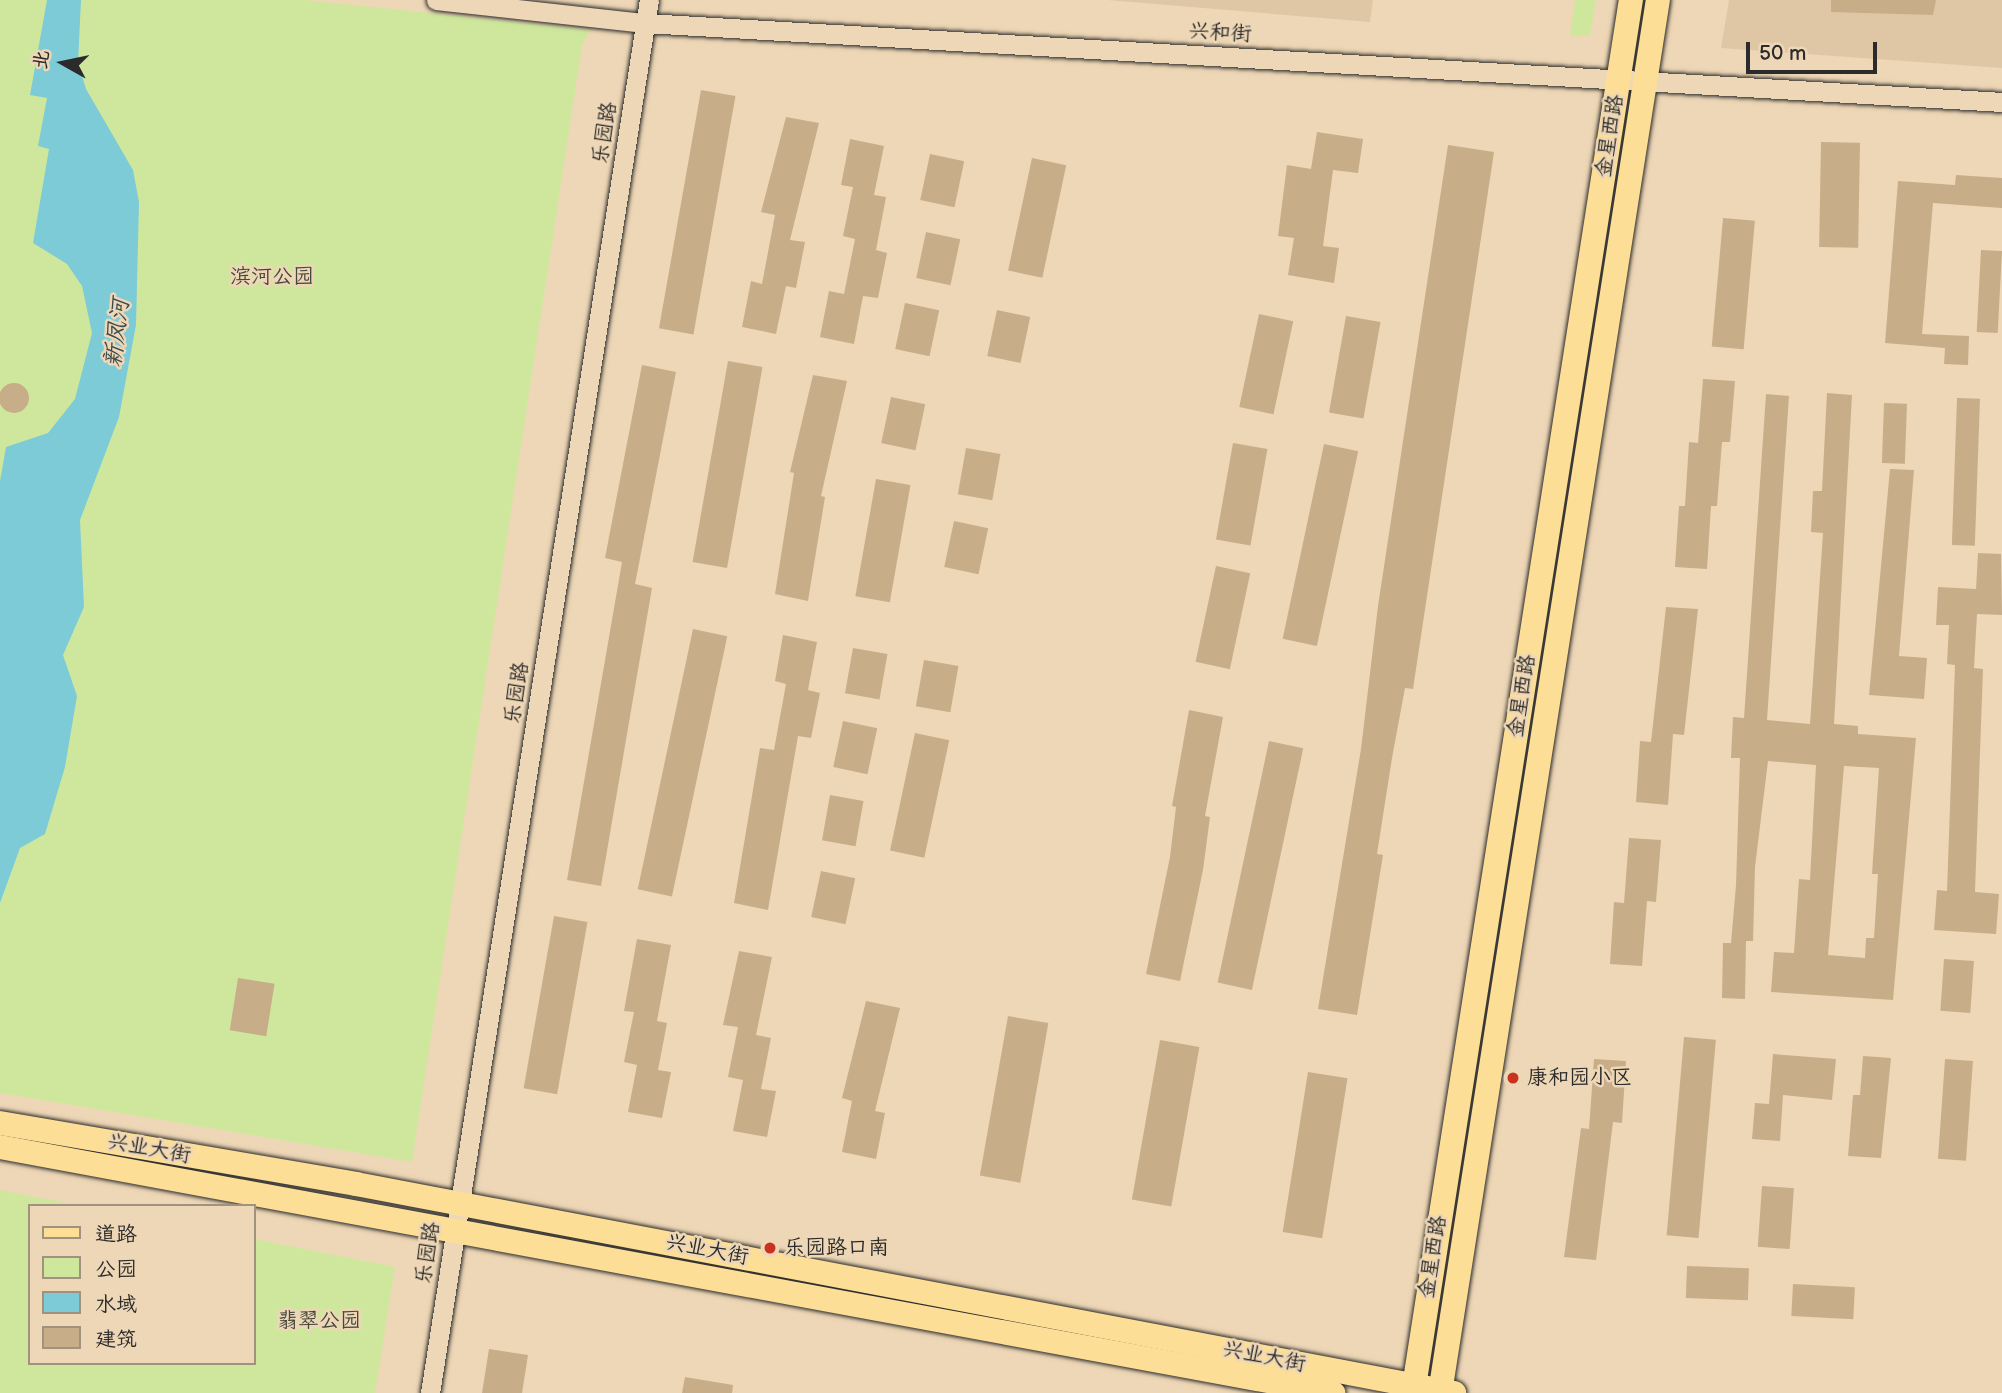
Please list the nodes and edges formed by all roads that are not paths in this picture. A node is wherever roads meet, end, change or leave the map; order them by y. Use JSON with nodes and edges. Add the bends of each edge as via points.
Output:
{"nodes":[{"id":1,"x":436,"y":0,"type":"edge"},
{"id":2,"x":649,"y":0,"type":"edge"},
{"id":3,"x":1631,"y":0,"type":"edge"},
{"id":4,"x":1658,"y":0,"type":"edge"},
{"id":5,"x":645,"y":23,"type":"junction"},
{"id":6,"x":1619,"y":79,"type":"junction"},
{"id":7,"x":1645,"y":80,"type":"junction"},
{"id":8,"x":2002,"y":102,"type":"edge"},
{"id":9,"x":0,"y":1123,"type":"edge"},
{"id":10,"x":0,"y":1147,"type":"edge"},
{"id":11,"x":459,"y":1203,"type":"junction"},
{"id":12,"x":454,"y":1234,"type":"junction"},
{"id":13,"x":1413,"y":1389,"type":"edge"},
{"id":14,"x":1445,"y":1392,"type":"edge"},
{"id":15,"x":430,"y":1393,"type":"edge"},
{"id":16,"x":1333,"y":1393,"type":"edge"}],
"edges":[{"from":1,"to":5,"type":"street","name":"兴和街"},
{"from":2,"to":5,"type":"street","name":"乐园路"},
{"from":3,"to":6,"type":"main road","name":"金星西路"},
{"from":4,"to":7,"type":"main road","name":"金星西路"},
{"from":5,"to":6,"type":"street","name":"兴和街"},
{"from":5,"to":11,"type":"street","name":"乐园路"},
{"from":6,"to":7,"type":"street","name":"兴和街"},
{"from":6,"to":13,"type":"main road","name":"金星西路"},
{"from":7,"to":8,"type":"street","name":"兴和街"},
{"from":7,"to":14,"type":"main road","name":"金星西路"},
{"from":9,"to":11,"type":"main road","name":"兴业大街"},
{"from":10,"to":12,"type":"main road","name":"兴业大街"},
{"from":11,"to":12,"type":"street","name":"乐园路"},
{"from":11,"to":13,"type":"main road","name":"兴业大街"},
{"from":12,"to":15,"type":"street","name":"乐园路"},
{"from":12,"to":16,"type":"main road","name":"兴业大街"},
{"from":13,"to":14,"type":"main road","name":"兴业大街"}]}
